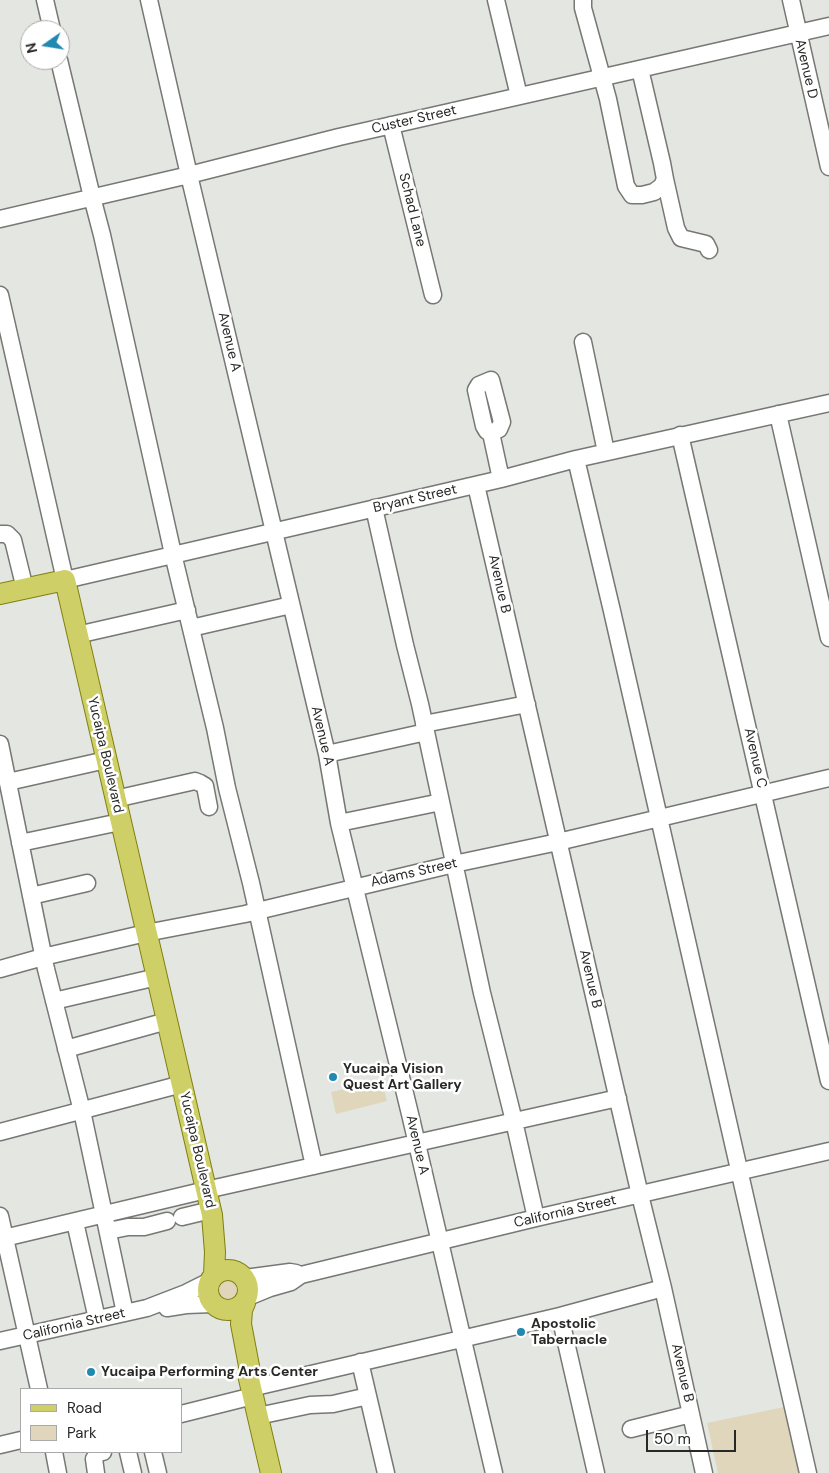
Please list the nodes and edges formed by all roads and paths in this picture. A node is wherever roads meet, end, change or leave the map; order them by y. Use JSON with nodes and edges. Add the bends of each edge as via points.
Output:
{"nodes":[{"id":1,"x":45,"y":0,"type":"edge"},
{"id":2,"x":149,"y":0,"type":"edge"},
{"id":3,"x":496,"y":0,"type":"edge"},
{"id":4,"x":583,"y":0,"type":"edge"},
{"id":5,"x":791,"y":0,"type":"edge"},
{"id":6,"x":50,"y":20,"type":"edge"},
{"id":7,"x":829,"y":26,"type":"edge"},
{"id":8,"x":798,"y":33,"type":"junction"},
{"id":9,"x":640,"y":69,"type":"junction"},
{"id":10,"x":61,"y":70,"type":"edge"},
{"id":11,"x":602,"y":77,"type":"junction"},
{"id":12,"x":519,"y":96,"type":"junction"},
{"id":13,"x":391,"y":125,"type":"junction"},
{"id":14,"x":829,"y":166,"type":"edge"},
{"id":15,"x":189,"y":175,"type":"junction"},
{"id":16,"x":665,"y":179,"type":"junction"},
{"id":17,"x":92,"y":197,"type":"junction"},
{"id":18,"x":0,"y":219,"type":"edge"},
{"id":19,"x":709,"y":250,"type":"dead end"},
{"id":20,"x":433,"y":294,"type":"dead end"},
{"id":21,"x":0,"y":295,"type":"edge"},
{"id":22,"x":583,"y":342,"type":"dead end"},
{"id":23,"x":829,"y":403,"type":"edge"},
{"id":24,"x":778,"y":414,"type":"junction"},
{"id":25,"x":491,"y":433,"type":"dead end"},
{"id":26,"x":680,"y":435,"type":"junction"},
{"id":27,"x":606,"y":452,"type":"junction"},
{"id":28,"x":576,"y":459,"type":"junction"},
{"id":29,"x":502,"y":479,"type":"junction"},
{"id":30,"x":476,"y":485,"type":"junction"},
{"id":31,"x":374,"y":508,"type":"junction"},
{"id":32,"x":274,"y":531,"type":"junction"},
{"id":33,"x":0,"y":534,"type":"edge"},
{"id":34,"x":173,"y":554,"type":"junction"},
{"id":35,"x":65,"y":580,"type":"junction"},
{"id":36,"x":25,"y":589,"type":"junction"},
{"id":37,"x":0,"y":594,"type":"edge"},
{"id":38,"x":291,"y":605,"type":"junction"},
{"id":39,"x":187,"y":610,"type":"junction"},
{"id":40,"x":191,"y":628,"type":"junction"},
{"id":41,"x":77,"y":635,"type":"junction"},
{"id":42,"x":829,"y":638,"type":"edge"},
{"id":43,"x":527,"y":704,"type":"junction"},
{"id":44,"x":425,"y":728,"type":"junction"},
{"id":45,"x":0,"y":744,"type":"edge"},
{"id":46,"x":327,"y":754,"type":"junction"},
{"id":47,"x":106,"y":760,"type":"junction"},
{"id":48,"x":829,"y":778,"type":"edge"},
{"id":49,"x":8,"y":782,"type":"junction"},
{"id":50,"x":763,"y":793,"type":"junction"},
{"id":51,"x":115,"y":799,"type":"junction"},
{"id":52,"x":441,"y":802,"type":"junction"},
{"id":53,"x":209,"y":807,"type":"dead end"},
{"id":54,"x":658,"y":817,"type":"junction"},
{"id":55,"x":120,"y":822,"type":"junction"},
{"id":56,"x":339,"y":823,"type":"junction"},
{"id":57,"x":20,"y":842,"type":"junction"},
{"id":58,"x":558,"y":842,"type":"junction"},
{"id":59,"x":454,"y":864,"type":"junction"},
{"id":60,"x":87,"y":883,"type":"dead end"},
{"id":61,"x":356,"y":887,"type":"junction"},
{"id":62,"x":31,"y":896,"type":"junction"},
{"id":63,"x":257,"y":911,"type":"junction"},
{"id":64,"x":146,"y":933,"type":"junction"},
{"id":65,"x":43,"y":957,"type":"junction"},
{"id":66,"x":0,"y":969,"type":"edge"},
{"id":67,"x":157,"y":977,"type":"junction"},
{"id":68,"x":54,"y":1001,"type":"junction"},
{"id":69,"x":167,"y":1021,"type":"junction"},
{"id":70,"x":66,"y":1049,"type":"junction"},
{"id":71,"x":829,"y":1081,"type":"edge"},
{"id":72,"x":182,"y":1084,"type":"junction"},
{"id":73,"x":618,"y":1098,"type":"junction"},
{"id":74,"x":82,"y":1111,"type":"junction"},
{"id":75,"x":515,"y":1126,"type":"junction"},
{"id":76,"x":0,"y":1132,"type":"edge"},
{"id":77,"x":417,"y":1144,"type":"junction"},
{"id":78,"x":829,"y":1151,"type":"edge"},
{"id":79,"x":314,"y":1166,"type":"junction"},
{"id":80,"x":740,"y":1171,"type":"junction"},
{"id":81,"x":206,"y":1190,"type":"junction"},
{"id":82,"x":640,"y":1195,"type":"junction"},
{"id":83,"x":212,"y":1212,"type":"junction"},
{"id":84,"x":0,"y":1216,"type":"edge"},
{"id":85,"x":536,"y":1218,"type":"junction"},
{"id":86,"x":75,"y":1222,"type":"junction"},
{"id":87,"x":106,"y":1223,"type":"junction"},
{"id":88,"x":2,"y":1239,"type":"edge"},
{"id":89,"x":439,"y":1241,"type":"junction"},
{"id":90,"x":212,"y":1278,"type":"junction"},
{"id":91,"x":244,"y":1287,"type":"junction"},
{"id":92,"x":663,"y":1288,"type":"junction"},
{"id":93,"x":214,"y":1305,"type":"junction"},
{"id":94,"x":147,"y":1308,"type":"junction"},
{"id":95,"x":125,"y":1313,"type":"junction"},
{"id":96,"x":560,"y":1316,"type":"junction"},
{"id":97,"x":97,"y":1319,"type":"junction"},
{"id":98,"x":26,"y":1335,"type":"junction"},
{"id":99,"x":462,"y":1338,"type":"junction"},
{"id":100,"x":0,"y":1342,"type":"edge"},
{"id":101,"x":360,"y":1362,"type":"junction"},
{"id":102,"x":39,"y":1388,"type":"edge"},
{"id":103,"x":251,"y":1388,"type":"junction"},
{"id":104,"x":368,"y":1396,"type":"junction"},
{"id":105,"x":182,"y":1414,"type":"edge"},
{"id":106,"x":691,"y":1414,"type":"junction"},
{"id":107,"x":258,"y":1416,"type":"junction"},
{"id":108,"x":631,"y":1429,"type":"dead end"},
{"id":109,"x":20,"y":1440,"type":"edge"},
{"id":110,"x":0,"y":1445,"type":"edge"},
{"id":111,"x":54,"y":1453,"type":"edge"},
{"id":112,"x":98,"y":1453,"type":"edge"},
{"id":113,"x":128,"y":1453,"type":"edge"},
{"id":114,"x":153,"y":1453,"type":"edge"},
{"id":115,"x":58,"y":1473,"type":"edge"},
{"id":116,"x":96,"y":1473,"type":"edge"},
{"id":117,"x":133,"y":1473,"type":"edge"},
{"id":118,"x":158,"y":1473,"type":"edge"},
{"id":119,"x":271,"y":1473,"type":"edge"},
{"id":120,"x":386,"y":1473,"type":"edge"},
{"id":121,"x":494,"y":1473,"type":"edge"},
{"id":122,"x":596,"y":1473,"type":"edge"},
{"id":123,"x":704,"y":1473,"type":"edge"},
{"id":124,"x":808,"y":1473,"type":"edge"}],
"edges":[{"from":1,"to":6,"type":"street"},
{"from":2,"to":15,"type":"street","name":"Avenue A"},
{"from":3,"to":12,"type":"street"},
{"from":4,"to":11,"type":"street"},
{"from":5,"to":8,"type":"street","name":"Avenue D"},
{"from":7,"to":8,"type":"street","name":"Custer Street"},
{"from":8,"to":9,"type":"street","name":"Custer Street"},
{"from":8,"to":14,"type":"street","name":"Avenue D"},
{"from":9,"to":11,"type":"street","name":"Custer Street"},
{"from":9,"to":16,"type":"street"},
{"from":10,"to":17,"type":"street"},
{"from":11,"to":12,"type":"street","name":"Custer Street"},
{"from":11,"to":16,"type":"street","via":[[626,186],[632,195],[642,195],[654,192]]},
{"from":12,"to":13,"type":"street","name":"Custer Street"},
{"from":13,"to":15,"type":"street","name":"Custer Street"},
{"from":13,"to":20,"type":"street","name":"Schad Lane"},
{"from":15,"to":17,"type":"street","name":"Custer Street"},
{"from":15,"to":32,"type":"street","name":"Avenue A"},
{"from":16,"to":19,"type":"street","via":[[681,238],[706,244]]},
{"from":17,"to":18,"type":"street","name":"Custer Street"},
{"from":17,"to":34,"type":"street"},
{"from":21,"to":35,"type":"street","name":"Yucaipa Boulevard"},
{"from":22,"to":27,"type":"street"},
{"from":23,"to":24,"type":"street","name":"Bryant Street"},
{"from":24,"to":26,"type":"street","name":"Bryant Street"},
{"from":24,"to":42,"type":"street"},
{"from":25,"to":29,"type":"street"},
{"from":26,"to":27,"type":"street","name":"Bryant Street"},
{"from":26,"to":50,"type":"street","name":"Avenue C"},
{"from":27,"to":28,"type":"street","name":"Bryant Street"},
{"from":28,"to":29,"type":"street","name":"Bryant Street"},
{"from":28,"to":54,"type":"street"},
{"from":29,"to":30,"type":"street","name":"Bryant Street"},
{"from":30,"to":31,"type":"street","name":"Bryant Street"},
{"from":30,"to":43,"type":"street","name":"Avenue B"},
{"from":31,"to":32,"type":"street","name":"Bryant Street"},
{"from":31,"to":44,"type":"street"},
{"from":32,"to":34,"type":"street","name":"Bryant Street"},
{"from":32,"to":38,"type":"street","name":"Avenue A"},
{"from":33,"to":36,"type":"street","via":[[7,534],[13,540]]},
{"from":34,"to":35,"type":"street","name":"Bryant Street"},
{"from":34,"to":39,"type":"street"},
{"from":35,"to":36,"type":"main road","name":"Bryant Street"},
{"from":35,"to":41,"type":"main road","name":"Yucaipa Boulevard"},
{"from":36,"to":37,"type":"main road","name":"Bryant Street"},
{"from":38,"to":40,"type":"street"},
{"from":38,"to":46,"type":"street","name":"Avenue A"},
{"from":39,"to":40,"type":"street"},
{"from":39,"to":41,"type":"street"},
{"from":40,"to":63,"type":"street"},
{"from":41,"to":47,"type":"main road","name":"Yucaipa Boulevard"},
{"from":43,"to":44,"type":"street"},
{"from":43,"to":58,"type":"street","name":"Avenue B"},
{"from":44,"to":46,"type":"street"},
{"from":44,"to":52,"type":"street"},
{"from":45,"to":49,"type":"street"},
{"from":46,"to":56,"type":"street","name":"Avenue A"},
{"from":47,"to":49,"type":"street"},
{"from":47,"to":51,"type":"main road","name":"Yucaipa Boulevard"},
{"from":48,"to":50,"type":"street","name":"Adams Street"},
{"from":49,"to":57,"type":"street"},
{"from":50,"to":54,"type":"street","name":"Adams Street"},
{"from":50,"to":71,"type":"street","name":"Avenue C"},
{"from":51,"to":53,"type":"street","via":[[195,781],[204,786]]},
{"from":51,"to":55,"type":"main road","name":"Yucaipa Boulevard"},
{"from":52,"to":56,"type":"street"},
{"from":52,"to":59,"type":"street"},
{"from":54,"to":58,"type":"street","name":"Adams Street"},
{"from":54,"to":80,"type":"street"},
{"from":55,"to":57,"type":"street"},
{"from":55,"to":64,"type":"main road","name":"Yucaipa Boulevard"},
{"from":56,"to":61,"type":"street","name":"Avenue A"},
{"from":57,"to":62,"type":"street"},
{"from":58,"to":59,"type":"street","name":"Adams Street"},
{"from":58,"to":73,"type":"street","name":"Avenue B"},
{"from":59,"to":61,"type":"street","name":"Adams Street"},
{"from":59,"to":75,"type":"street"},
{"from":60,"to":62,"type":"street"},
{"from":61,"to":63,"type":"street","name":"Adams Street"},
{"from":61,"to":77,"type":"street","name":"Avenue A"},
{"from":62,"to":65,"type":"street"},
{"from":63,"to":64,"type":"street","name":"Adams Street"},
{"from":63,"to":79,"type":"street"},
{"from":64,"to":65,"type":"street","name":"Adams Street"},
{"from":64,"to":67,"type":"main road","name":"Yucaipa Boulevard"},
{"from":65,"to":66,"type":"street","name":"Adams Street"},
{"from":65,"to":68,"type":"street"},
{"from":67,"to":68,"type":"street"},
{"from":67,"to":69,"type":"main road","name":"Yucaipa Boulevard"},
{"from":68,"to":70,"type":"street"},
{"from":69,"to":70,"type":"street"},
{"from":69,"to":72,"type":"main road","name":"Yucaipa Boulevard"},
{"from":70,"to":74,"type":"street"},
{"from":72,"to":74,"type":"street"},
{"from":72,"to":81,"type":"main road","name":"Yucaipa Boulevard"},
{"from":73,"to":75,"type":"street"},
{"from":73,"to":82,"type":"street","name":"Avenue B"},
{"from":74,"to":76,"type":"street"},
{"from":74,"to":87,"type":"street"},
{"from":75,"to":77,"type":"street"},
{"from":75,"to":85,"type":"street"},
{"from":77,"to":79,"type":"street"},
{"from":77,"to":89,"type":"street","name":"Avenue A"},
{"from":78,"to":80,"type":"street","name":"California Street"},
{"from":79,"to":81,"type":"street"},
{"from":80,"to":82,"type":"street","name":"California Street"},
{"from":80,"to":124,"type":"street"},
{"from":81,"to":83,"type":"main road","name":"Yucaipa Boulevard"},
{"from":81,"to":87,"type":"street"},
{"from":82,"to":85,"type":"street","name":"California Street"},
{"from":82,"to":92,"type":"street","name":"Avenue B"},
{"from":83,"to":87,"type":"street","via":[[144,1227]]},
{"from":83,"to":90,"type":"main road","name":"Yucaipa Boulevard","via":[[215,1252]]},
{"from":83,"to":91,"type":"main road","name":"Yucaipa Boulevard"},
{"from":84,"to":88,"type":"street"},
{"from":85,"to":89,"type":"street","name":"California Street"},
{"from":86,"to":87,"type":"street"},
{"from":86,"to":88,"type":"street"},
{"from":86,"to":97,"type":"street"},
{"from":87,"to":95,"type":"street"},
{"from":88,"to":98,"type":"street"},
{"from":89,"to":91,"type":"street","name":"California Street","via":[[301,1275],[291,1282],[270,1288]]},
{"from":89,"to":99,"type":"street","name":"Avenue A"},
{"from":90,"to":91,"type":"main road","via":[[220,1271],[233,1270]]},
{"from":90,"to":93,"type":"main road","via":[[208,1293]]},
{"from":90,"to":94,"type":"street","name":"California Street","via":[[186,1293]]},
{"from":91,"to":93,"type":"main road","via":[[240,1307],[221,1309]]},
{"from":91,"to":103,"type":"main road","via":[[241,1324]]},
{"from":92,"to":96,"type":"street"},
{"from":92,"to":106,"type":"street","name":"Avenue B"},
{"from":93,"to":94,"type":"street","name":"California Street"},
{"from":93,"to":103,"type":"main road","via":[[226,1321]]},
{"from":94,"to":95,"type":"street","name":"California Street"},
{"from":95,"to":97,"type":"street","name":"California Street"},
{"from":96,"to":99,"type":"street"},
{"from":96,"to":122,"type":"street"},
{"from":97,"to":98,"type":"street","name":"California Street"},
{"from":98,"to":100,"type":"street","name":"California Street"},
{"from":98,"to":102,"type":"street"},
{"from":99,"to":101,"type":"street"},
{"from":99,"to":121,"type":"street","name":"Avenue A"},
{"from":101,"to":103,"type":"street"},
{"from":101,"to":104,"type":"street"},
{"from":103,"to":105,"type":"street"},
{"from":103,"to":107,"type":"main road"},
{"from":104,"to":107,"type":"street"},
{"from":104,"to":120,"type":"street"},
{"from":106,"to":108,"type":"street"},
{"from":106,"to":123,"type":"street","name":"Avenue B"},
{"from":107,"to":119,"type":"main road"},
{"from":109,"to":110,"type":"street"},
{"from":111,"to":115,"type":"street"},
{"from":112,"to":116,"type":"street","via":[[94,1459]]},
{"from":113,"to":117,"type":"street"},
{"from":114,"to":118,"type":"street"}]}
